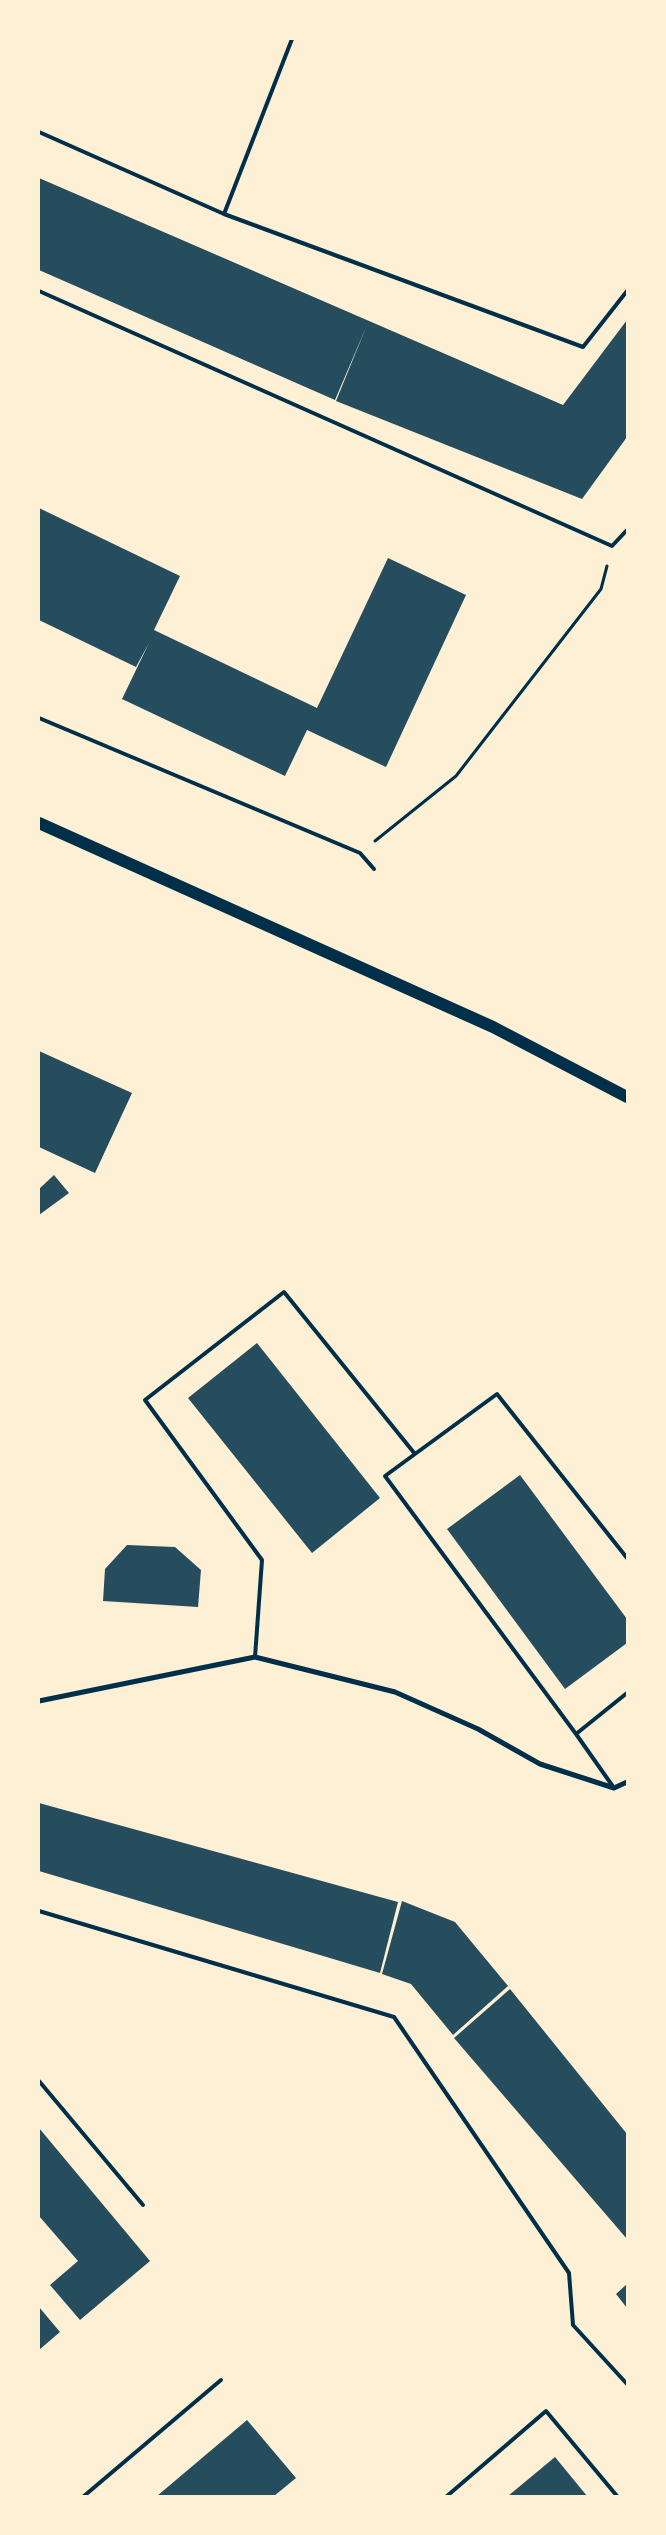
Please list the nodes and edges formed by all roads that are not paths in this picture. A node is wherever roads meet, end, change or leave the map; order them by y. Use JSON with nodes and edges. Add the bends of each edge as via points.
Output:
{"nodes":[{"id":1,"x":292,"y":39,"type":"edge"},
{"id":2,"x":39,"y":132,"type":"edge"},
{"id":3,"x":224,"y":214,"type":"junction"},
{"id":4,"x":39,"y":290,"type":"edge"},
{"id":5,"x":627,"y":290,"type":"edge"},
{"id":6,"x":627,"y":530,"type":"edge"},
{"id":7,"x":39,"y":718,"type":"edge"},
{"id":8,"x":39,"y":823,"type":"edge"},
{"id":9,"x":374,"y":868,"type":"dead end"},
{"id":10,"x":627,"y":1097,"type":"edge"},
{"id":11,"x":415,"y":1454,"type":"junction"},
{"id":12,"x":627,"y":1558,"type":"edge"},
{"id":13,"x":255,"y":1657,"type":"junction"},
{"id":14,"x":627,"y":1693,"type":"edge"},
{"id":15,"x":39,"y":1702,"type":"edge"},
{"id":16,"x":576,"y":1734,"type":"junction"},
{"id":17,"x":627,"y":1782,"type":"edge"},
{"id":18,"x":614,"y":1788,"type":"junction"},
{"id":19,"x":39,"y":1911,"type":"edge"},
{"id":20,"x":39,"y":2081,"type":"edge"},
{"id":21,"x":143,"y":2205,"type":"dead end"},
{"id":22,"x":221,"y":2380,"type":"dead end"},
{"id":23,"x":627,"y":2384,"type":"edge"},
{"id":24,"x":84,"y":2496,"type":"edge"},
{"id":25,"x":448,"y":2496,"type":"edge"},
{"id":26,"x":617,"y":2496,"type":"edge"}],
"edges":[{"from":1,"to":3,"type":"lane"},
{"from":2,"to":3,"type":"lane"},
{"from":3,"to":5,"type":"lane","via":[[583,347]]},
{"from":4,"to":6,"type":"lane","via":[[612,546]]},
{"from":7,"to":9,"type":"lane","via":[[360,853]]},
{"from":8,"to":10,"type":"main road","via":[[493,1027]]},
{"from":11,"to":12,"type":"lane","via":[[497,1394]]},
{"from":11,"to":13,"type":"lane","via":[[284,1292],[145,1400],[262,1560]]},
{"from":11,"to":16,"type":"lane","via":[[385,1476]]},
{"from":13,"to":15,"type":"street"},
{"from":13,"to":18,"type":"street","via":[[395,1692],[478,1729],[540,1764]]},
{"from":14,"to":16,"type":"lane"},
{"from":16,"to":18,"type":"lane"},
{"from":17,"to":18,"type":"street"},
{"from":19,"to":23,"type":"lane","via":[[394,2017],[569,2273],[574,2325]]},
{"from":20,"to":21,"type":"lane"},
{"from":22,"to":24,"type":"lane"},
{"from":25,"to":26,"type":"lane","via":[[546,2410]]}]}
